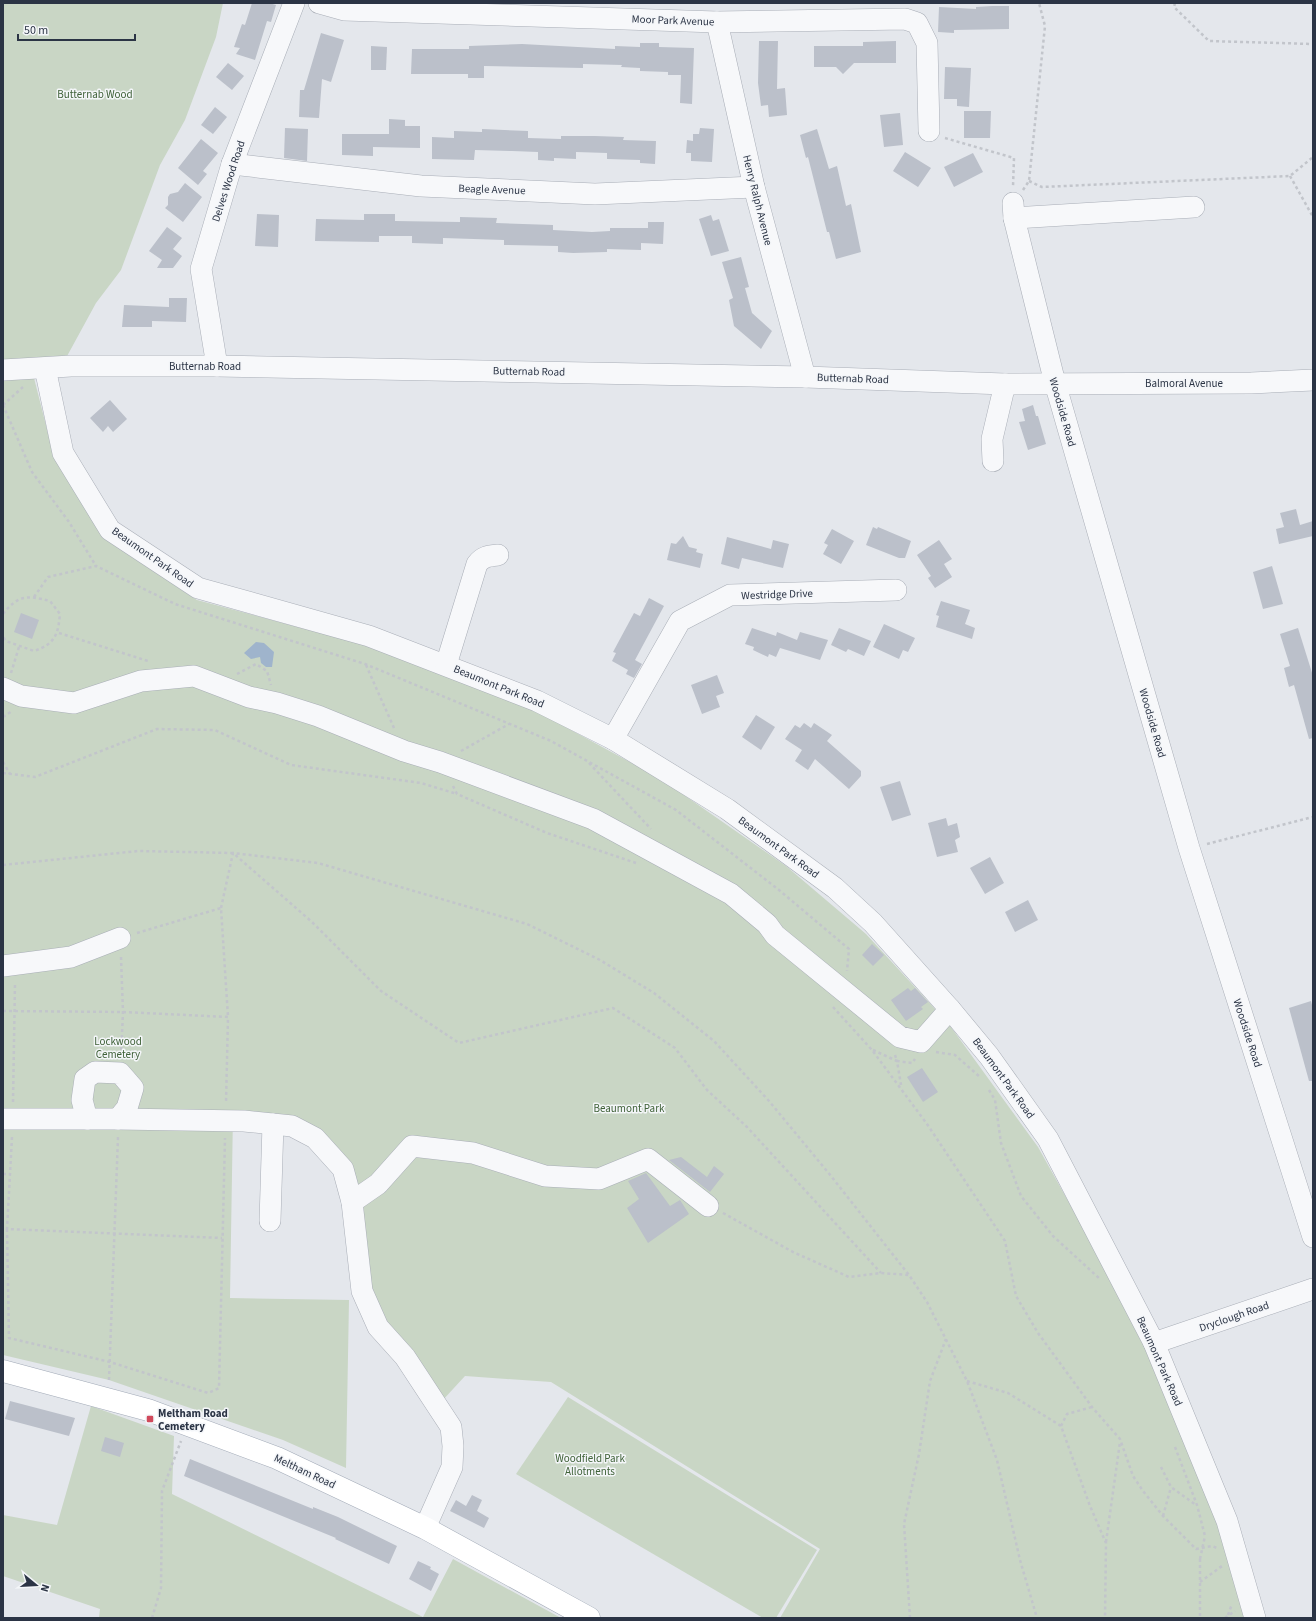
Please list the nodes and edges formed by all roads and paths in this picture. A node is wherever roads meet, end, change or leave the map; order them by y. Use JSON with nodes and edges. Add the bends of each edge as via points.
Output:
{"nodes":[{"id":1,"x":294,"y":3,"type":"edge"},
{"id":2,"x":319,"y":3,"type":"edge"},
{"id":3,"x":1039,"y":3,"type":"edge"},
{"id":4,"x":1175,"y":3,"type":"edge"},
{"id":5,"x":496,"y":9,"type":"edge"},
{"id":6,"x":910,"y":11,"type":"edge"},
{"id":7,"x":717,"y":22,"type":"junction"},
{"id":8,"x":1313,"y":44,"type":"edge"},
{"id":9,"x":928,"y":130,"type":"joint"},
{"id":10,"x":1313,"y":157,"type":"edge"},
{"id":11,"x":232,"y":164,"type":"junction"},
{"id":12,"x":1290,"y":176,"type":"junction"},
{"id":13,"x":1029,"y":181,"type":"junction"},
{"id":14,"x":754,"y":187,"type":"junction"},
{"id":15,"x":1194,"y":208,"type":"dead end"},
{"id":16,"x":1014,"y":211,"type":"junction"},
{"id":17,"x":1313,"y":217,"type":"edge"},
{"id":18,"x":217,"y":366,"type":"junction"},
{"id":19,"x":45,"y":368,"type":"junction"},
{"id":20,"x":3,"y":370,"type":"edge"},
{"id":21,"x":805,"y":376,"type":"junction"},
{"id":22,"x":1313,"y":380,"type":"edge"},
{"id":23,"x":1055,"y":383,"type":"junction"},
{"id":24,"x":1005,"y":384,"type":"junction"},
{"id":25,"x":3,"y":406,"type":"edge"},
{"id":26,"x":994,"y":461,"type":"dead end"},
{"id":27,"x":498,"y":555,"type":"dead end"},
{"id":28,"x":96,"y":566,"type":"junction"},
{"id":29,"x":896,"y":590,"type":"dead end"},
{"id":30,"x":34,"y":597,"type":"junction"},
{"id":31,"x":3,"y":614,"type":"edge"},
{"id":32,"x":59,"y":633,"type":"junction"},
{"id":33,"x":3,"y":637,"type":"edge"},
{"id":34,"x":19,"y":647,"type":"junction"},
{"id":35,"x":149,"y":662,"type":"dead end"},
{"id":36,"x":366,"y":664,"type":"junction"},
{"id":37,"x":446,"y":665,"type":"junction"},
{"id":38,"x":222,"y":685,"type":"junction"},
{"id":39,"x":4,"y":689,"type":"edge"},
{"id":40,"x":277,"y":703,"type":"junction"},
{"id":41,"x":509,"y":724,"type":"junction"},
{"id":42,"x":613,"y":739,"type":"junction"},
{"id":43,"x":404,"y":751,"type":"junction"},
{"id":44,"x":586,"y":760,"type":"junction"},
{"id":45,"x":3,"y":762,"type":"edge"},
{"id":46,"x":440,"y":762,"type":"junction"},
{"id":47,"x":3,"y":773,"type":"edge"},
{"id":48,"x":10,"y":774,"type":"junction"},
{"id":49,"x":457,"y":794,"type":"junction"},
{"id":50,"x":1313,"y":817,"type":"edge"},
{"id":51,"x":655,"y":833,"type":"dead end"},
{"id":52,"x":1190,"y":848,"type":"junction"},
{"id":53,"x":233,"y":854,"type":"junction"},
{"id":54,"x":638,"y":864,"type":"dead end"},
{"id":55,"x":3,"y":865,"type":"edge"},
{"id":56,"x":221,"y":908,"type":"junction"},
{"id":57,"x":120,"y":938,"type":"junction"},
{"id":58,"x":9,"y":965,"type":"edge"},
{"id":59,"x":837,"y":998,"type":"junction"},
{"id":60,"x":950,"y":1009,"type":"junction"},
{"id":61,"x":3,"y":1010,"type":"edge"},
{"id":62,"x":16,"y":1011,"type":"junction"},
{"id":63,"x":123,"y":1012,"type":"junction"},
{"id":64,"x":228,"y":1017,"type":"junction"},
{"id":65,"x":900,"y":1037,"type":"junction"},
{"id":66,"x":872,"y":1050,"type":"junction"},
{"id":67,"x":935,"y":1052,"type":"dead end"},
{"id":68,"x":916,"y":1056,"type":"dead end"},
{"id":69,"x":897,"y":1061,"type":"junction"},
{"id":70,"x":120,"y":1073,"type":"junction"},
{"id":71,"x":984,"y":1080,"type":"dead end"},
{"id":72,"x":901,"y":1087,"type":"junction"},
{"id":73,"x":987,"y":1087,"type":"dead end"},
{"id":74,"x":8,"y":1119,"type":"edge"},
{"id":75,"x":87,"y":1119,"type":"junction"},
{"id":76,"x":118,"y":1119,"type":"junction"},
{"id":77,"x":226,"y":1121,"type":"junction"},
{"id":78,"x":273,"y":1124,"type":"junction"},
{"id":79,"x":3,"y":1174,"type":"edge"},
{"id":80,"x":10,"y":1174,"type":"junction"},
{"id":81,"x":352,"y":1202,"type":"junction"},
{"id":82,"x":708,"y":1206,"type":"joint"},
{"id":83,"x":270,"y":1221,"type":"dead end"},
{"id":84,"x":7,"y":1229,"type":"junction"},
{"id":85,"x":114,"y":1233,"type":"junction"},
{"id":86,"x":1313,"y":1237,"type":"edge"},
{"id":87,"x":222,"y":1238,"type":"junction"},
{"id":88,"x":881,"y":1273,"type":"junction"},
{"id":89,"x":909,"y":1275,"type":"junction"},
{"id":90,"x":1103,"y":1283,"type":"dead end"},
{"id":91,"x":1313,"y":1289,"type":"edge"},
{"id":92,"x":946,"y":1338,"type":"junction"},
{"id":93,"x":1154,"y":1343,"type":"junction"},
{"id":94,"x":110,"y":1362,"type":"junction"},
{"id":95,"x":3,"y":1371,"type":"edge"},
{"id":96,"x":968,"y":1381,"type":"junction"},
{"id":97,"x":105,"y":1398,"type":"junction"},
{"id":98,"x":1092,"y":1407,"type":"junction"},
{"id":99,"x":1062,"y":1426,"type":"junction"},
{"id":100,"x":1120,"y":1439,"type":"junction"},
{"id":101,"x":1173,"y":1442,"type":"dead end"},
{"id":102,"x":180,"y":1443,"type":"dead end"},
{"id":103,"x":1161,"y":1467,"type":"dead end"},
{"id":104,"x":1171,"y":1486,"type":"junction"},
{"id":105,"x":1196,"y":1505,"type":"junction"},
{"id":106,"x":1163,"y":1516,"type":"junction"},
{"id":107,"x":425,"y":1528,"type":"junction"},
{"id":108,"x":1106,"y":1543,"type":"junction"},
{"id":109,"x":1220,"y":1549,"type":"dead end"},
{"id":110,"x":1227,"y":1562,"type":"dead end"},
{"id":111,"x":1200,"y":1582,"type":"junction"},
{"id":112,"x":1234,"y":1598,"type":"dead end"},
{"id":113,"x":1228,"y":1615,"type":"dead end"},
{"id":114,"x":152,"y":1618,"type":"edge"},
{"id":115,"x":589,"y":1618,"type":"edge"},
{"id":116,"x":910,"y":1618,"type":"edge"},
{"id":117,"x":1038,"y":1618,"type":"edge"},
{"id":118,"x":1105,"y":1618,"type":"edge"},
{"id":119,"x":1200,"y":1618,"type":"edge"},
{"id":120,"x":1255,"y":1618,"type":"edge"}],
"edges":[{"from":1,"to":11,"type":"street","name":"Delves Wood Road"},
{"from":2,"to":5,"type":"street","name":"Moor Park Avenue","via":[[344,10]]},
{"from":3,"to":13,"type":"path","via":[[1045,26]]},
{"from":4,"to":8,"type":"path","via":[[1174,7],[1209,41]]},
{"from":5,"to":7,"type":"street","name":"Moor Park Avenue"},
{"from":6,"to":7,"type":"street","name":"Moor Park Avenue"},
{"from":6,"to":9,"type":"street","name":"Moor Park Avenue","via":[[927,43]]},
{"from":7,"to":14,"type":"street","name":"Henry Ralph Avenue"},
{"from":9,"to":16,"type":"path","via":[[949,140],[1014,158]]},
{"from":10,"to":12,"type":"path"},
{"from":11,"to":14,"type":"street","name":"Beagle Avenue","via":[[437,187],[595,194]]},
{"from":11,"to":18,"type":"street","name":"Delves Wood Road","via":[[201,269]]},
{"from":12,"to":13,"type":"path","via":[[1042,187]]},
{"from":12,"to":17,"type":"path"},
{"from":13,"to":16,"type":"path"},
{"from":14,"to":21,"type":"street","name":"Henry Ralph Avenue"},
{"from":15,"to":16,"type":"street"},
{"from":16,"to":23,"type":"street","name":"Woodside Road"},
{"from":18,"to":19,"type":"street","name":"Butternab Road"},
{"from":18,"to":21,"type":"street","name":"Butternab Road"},
{"from":19,"to":20,"type":"street","name":"Butternab Road"},
{"from":19,"to":37,"type":"street","name":"Beaumont Park Road","via":[[63,453],[110,530],[198,588],[369,636]]},
{"from":21,"to":24,"type":"street","name":"Butternab Road"},
{"from":22,"to":23,"type":"street","name":"Balmoral Avenue","via":[[1251,383]]},
{"from":23,"to":24,"type":"street","name":"Butternab Road"},
{"from":23,"to":52,"type":"street","name":"Woodside Road"},
{"from":24,"to":26,"type":"street","via":[[992,439]]},
{"from":25,"to":28,"type":"path","via":[[32,472],[69,522]]},
{"from":27,"to":37,"type":"street","via":[[486,556],[477,564]]},
{"from":28,"to":30,"type":"path","via":[[48,577]]},
{"from":28,"to":36,"type":"path","via":[[175,604]]},
{"from":29,"to":42,"type":"street","name":"Westridge Drive","via":[[730,595],[680,621]]},
{"from":30,"to":31,"type":"path","via":[[26,597],[12,603]]},
{"from":30,"to":32,"type":"path","via":[[50,601],[60,614]]},
{"from":32,"to":34,"type":"path","via":[[44,647],[34,651]]},
{"from":32,"to":35,"type":"path"},
{"from":33,"to":34,"type":"path"},
{"from":34,"to":39,"type":"path"},
{"from":36,"to":41,"type":"path"},
{"from":36,"to":43,"type":"path"},
{"from":37,"to":42,"type":"street","name":"Beaumont Park Road","via":[[538,701]]},
{"from":38,"to":39,"type":"street","via":[[194,676],[141,681],[74,703],[21,696]]},
{"from":38,"to":40,"type":"street","via":[[249,697]]},
{"from":38,"to":40,"type":"path","via":[[239,672],[256,664],[267,671]]},
{"from":40,"to":43,"type":"street","via":[[318,716]]},
{"from":41,"to":44,"type":"path"},
{"from":41,"to":46,"type":"path"},
{"from":42,"to":60,"type":"street","name":"Beaumont Park Road","via":[[727,809],[835,888],[873,923]]},
{"from":43,"to":46,"type":"street"},
{"from":44,"to":51,"type":"path"},
{"from":44,"to":59,"type":"path","via":[[676,810],[779,890],[849,949]]},
{"from":45,"to":48,"type":"path"},
{"from":46,"to":49,"type":"path"},
{"from":46,"to":59,"type":"street","via":[[593,819],[731,894],[766,924]]},
{"from":47,"to":48,"type":"path"},
{"from":48,"to":49,"type":"path","via":[[35,777],[157,729],[215,730],[291,765],[421,784]]},
{"from":49,"to":54,"type":"path","via":[[548,834]]},
{"from":50,"to":52,"type":"path"},
{"from":52,"to":86,"type":"street","name":"Woodside Road"},
{"from":53,"to":55,"type":"path","via":[[138,851]]},
{"from":53,"to":56,"type":"path"},
{"from":53,"to":88,"type":"path","via":[[312,922],[381,991],[459,1043],[613,1008],[676,1048],[707,1090],[747,1127]]},
{"from":53,"to":89,"type":"path","via":[[318,863],[527,924],[607,964],[654,993],[714,1041],[779,1113]]},
{"from":56,"to":57,"type":"path"},
{"from":56,"to":64,"type":"path"},
{"from":57,"to":58,"type":"street","via":[[71,957]]},
{"from":57,"to":63,"type":"path"},
{"from":58,"to":62,"type":"path"},
{"from":59,"to":65,"type":"street"},
{"from":59,"to":66,"type":"path"},
{"from":60,"to":65,"type":"street","via":[[921,1042]]},
{"from":60,"to":93,"type":"street","name":"Beaumont Park Road","via":[[990,1056],[1048,1139]]},
{"from":61,"to":62,"type":"path"},
{"from":62,"to":63,"type":"path"},
{"from":62,"to":74,"type":"path"},
{"from":63,"to":64,"type":"path"},
{"from":63,"to":70,"type":"path"},
{"from":64,"to":77,"type":"path"},
{"from":65,"to":69,"type":"path","via":[[892,1048]]},
{"from":66,"to":69,"type":"path"},
{"from":66,"to":72,"type":"path"},
{"from":67,"to":71,"type":"path","via":[[956,1055]]},
{"from":68,"to":69,"type":"path","via":[[912,1063]]},
{"from":69,"to":72,"type":"path"},
{"from":70,"to":75,"type":"street","via":[[95,1072],[85,1079],[82,1100]]},
{"from":70,"to":76,"type":"street","via":[[133,1088],[127,1108]]},
{"from":72,"to":98,"type":"path","via":[[1005,1241],[1016,1296],[1038,1333]]},
{"from":73,"to":90,"type":"path","via":[[995,1100],[1001,1143],[1022,1196],[1053,1236]]},
{"from":74,"to":75,"type":"street"},
{"from":74,"to":80,"type":"path"},
{"from":75,"to":76,"type":"street"},
{"from":76,"to":77,"type":"street"},
{"from":76,"to":85,"type":"path"},
{"from":77,"to":78,"type":"street"},
{"from":77,"to":87,"type":"path"},
{"from":78,"to":81,"type":"street","via":[[292,1126],[315,1138],[343,1169]]},
{"from":78,"to":83,"type":"street"},
{"from":79,"to":80,"type":"path"},
{"from":80,"to":84,"type":"path"},
{"from":81,"to":82,"type":"street","via":[[378,1184],[412,1146],[473,1153],[545,1176],[600,1179],[648,1159]]},
{"from":81,"to":107,"type":"street","via":[[362,1291],[378,1327],[405,1356],[451,1427],[454,1446],[452,1467]]},
{"from":82,"to":88,"type":"path","via":[[793,1252],[849,1277]]},
{"from":84,"to":85,"type":"path"},
{"from":84,"to":94,"type":"path","via":[[9,1338]]},
{"from":85,"to":87,"type":"path"},
{"from":85,"to":94,"type":"path"},
{"from":87,"to":94,"type":"path","via":[[219,1388],[208,1393]]},
{"from":88,"to":89,"type":"path"},
{"from":89,"to":92,"type":"path"},
{"from":91,"to":93,"type":"street","name":"Dryclough Road"},
{"from":92,"to":96,"type":"path"},
{"from":92,"to":116,"type":"path","via":[[930,1380],[920,1454],[904,1524]]},
{"from":93,"to":120,"type":"street","name":"Beaumont Park Road","via":[[1227,1521]]},
{"from":94,"to":97,"type":"path"},
{"from":95,"to":97,"type":"main road","name":"Meltham Road"},
{"from":96,"to":99,"type":"path","via":[[1008,1393]]},
{"from":96,"to":117,"type":"path","via":[[996,1460],[1020,1560]]},
{"from":97,"to":107,"type":"main road","name":"Meltham Road","via":[[148,1410],[277,1458]]},
{"from":98,"to":99,"type":"path","via":[[1067,1414]]},
{"from":98,"to":100,"type":"path"},
{"from":99,"to":108,"type":"path"},
{"from":100,"to":106,"type":"path","via":[[1133,1476]]},
{"from":100,"to":108,"type":"path"},
{"from":101,"to":105,"type":"path"},
{"from":102,"to":114,"type":"path","via":[[162,1491],[161,1588]]},
{"from":103,"to":104,"type":"path"},
{"from":104,"to":105,"type":"path"},
{"from":104,"to":106,"type":"path"},
{"from":105,"to":111,"type":"path","bridge":true,"via":[[1205,1536],[1200,1559]]},
{"from":106,"to":109,"type":"path","via":[[1196,1549],[1212,1546]]},
{"from":107,"to":115,"type":"main road","name":"Meltham Road"},
{"from":108,"to":118,"type":"path"},
{"from":110,"to":111,"type":"path"},
{"from":111,"to":119,"type":"path"},
{"from":112,"to":113,"type":"path"}]}
